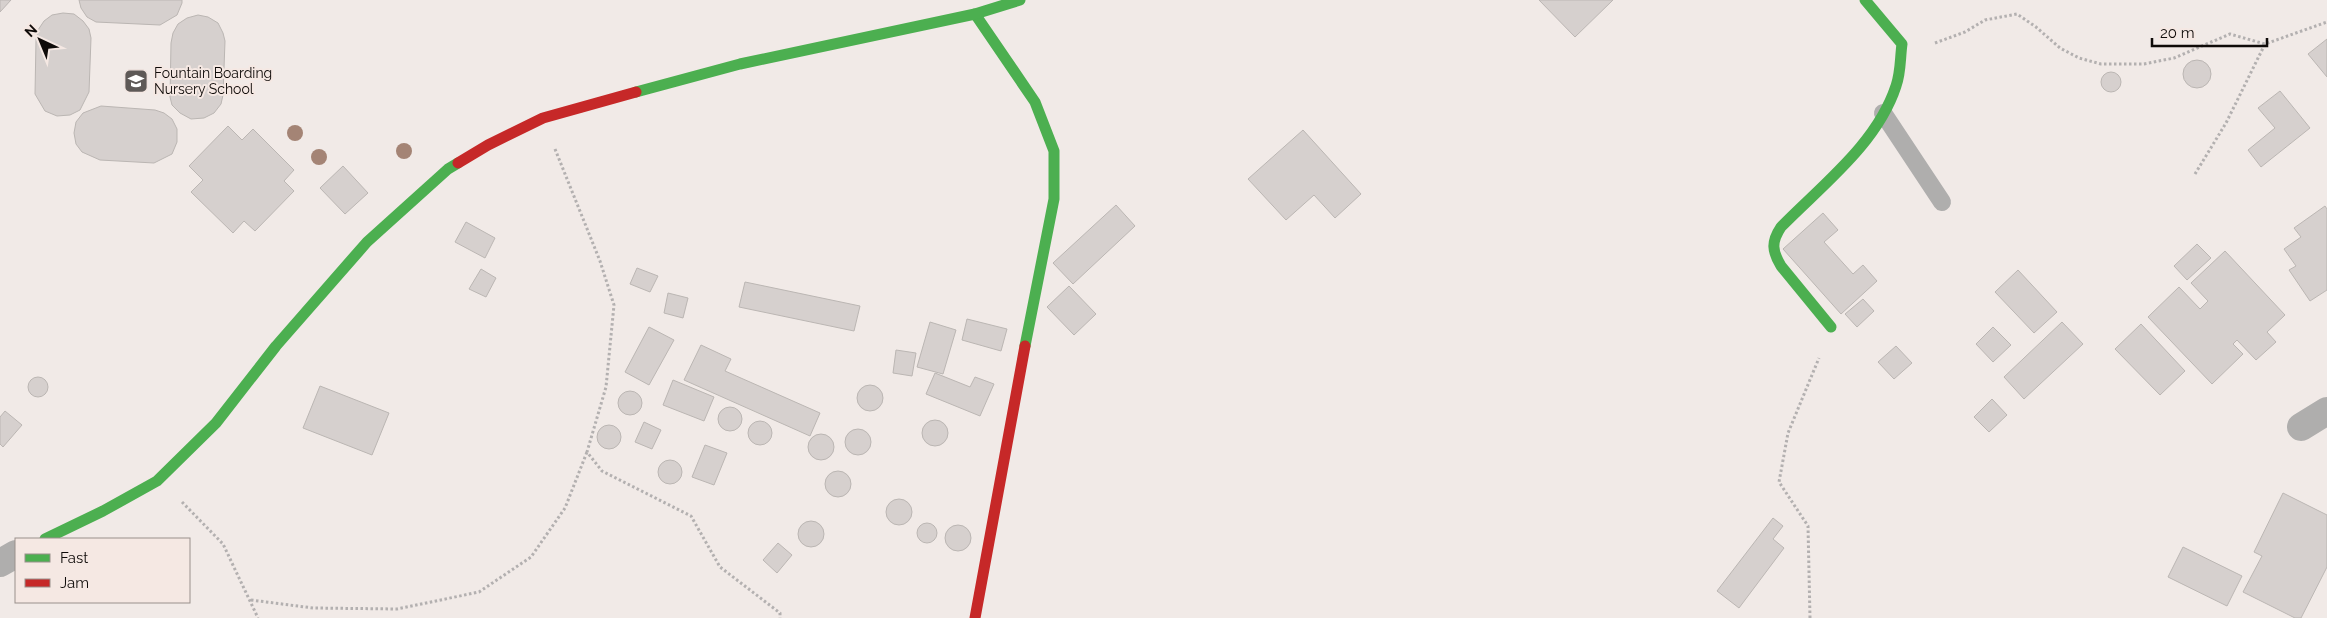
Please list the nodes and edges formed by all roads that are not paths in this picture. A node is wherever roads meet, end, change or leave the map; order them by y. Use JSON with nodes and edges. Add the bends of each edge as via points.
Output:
{"nodes":[{"id":1,"x":1020,"y":0,"type":"edge"},
{"id":2,"x":1865,"y":0,"type":"edge"},
{"id":3,"x":975,"y":14,"type":"junction"},
{"id":4,"x":1883,"y":113,"type":"junction"},
{"id":5,"x":1942,"y":202,"type":"dead end"},
{"id":6,"x":1831,"y":327,"type":"road end"},
{"id":7,"x":2327,"y":411,"type":"edge"},
{"id":8,"x":2301,"y":426,"type":"dead end"},
{"id":9,"x":47,"y":538,"type":"edge"},
{"id":10,"x":15,"y":555,"type":"edge"},
{"id":11,"x":0,"y":563,"type":"edge"},
{"id":12,"x":975,"y":618,"type":"edge"}],
"edges":[{"from":1,"to":3,"type":"street"},
{"from":2,"to":4,"type":"street","via":[[1902,44],[1896,85]]},
{"from":3,"to":9,"type":"street","via":[[740,64],[543,118],[488,144],[448,169],[367,242],[276,346],[216,423],[157,480],[103,512]]},
{"from":3,"to":12,"type":"street","via":[[1036,102],[1054,151],[1054,199]]},
{"from":4,"to":5,"type":"lane"},
{"from":4,"to":6,"type":"street","via":[[1847,162],[1775,236],[1772,250],[1780,266]]},
{"from":7,"to":8,"type":"street"},
{"from":10,"to":11,"type":"street"}]}
